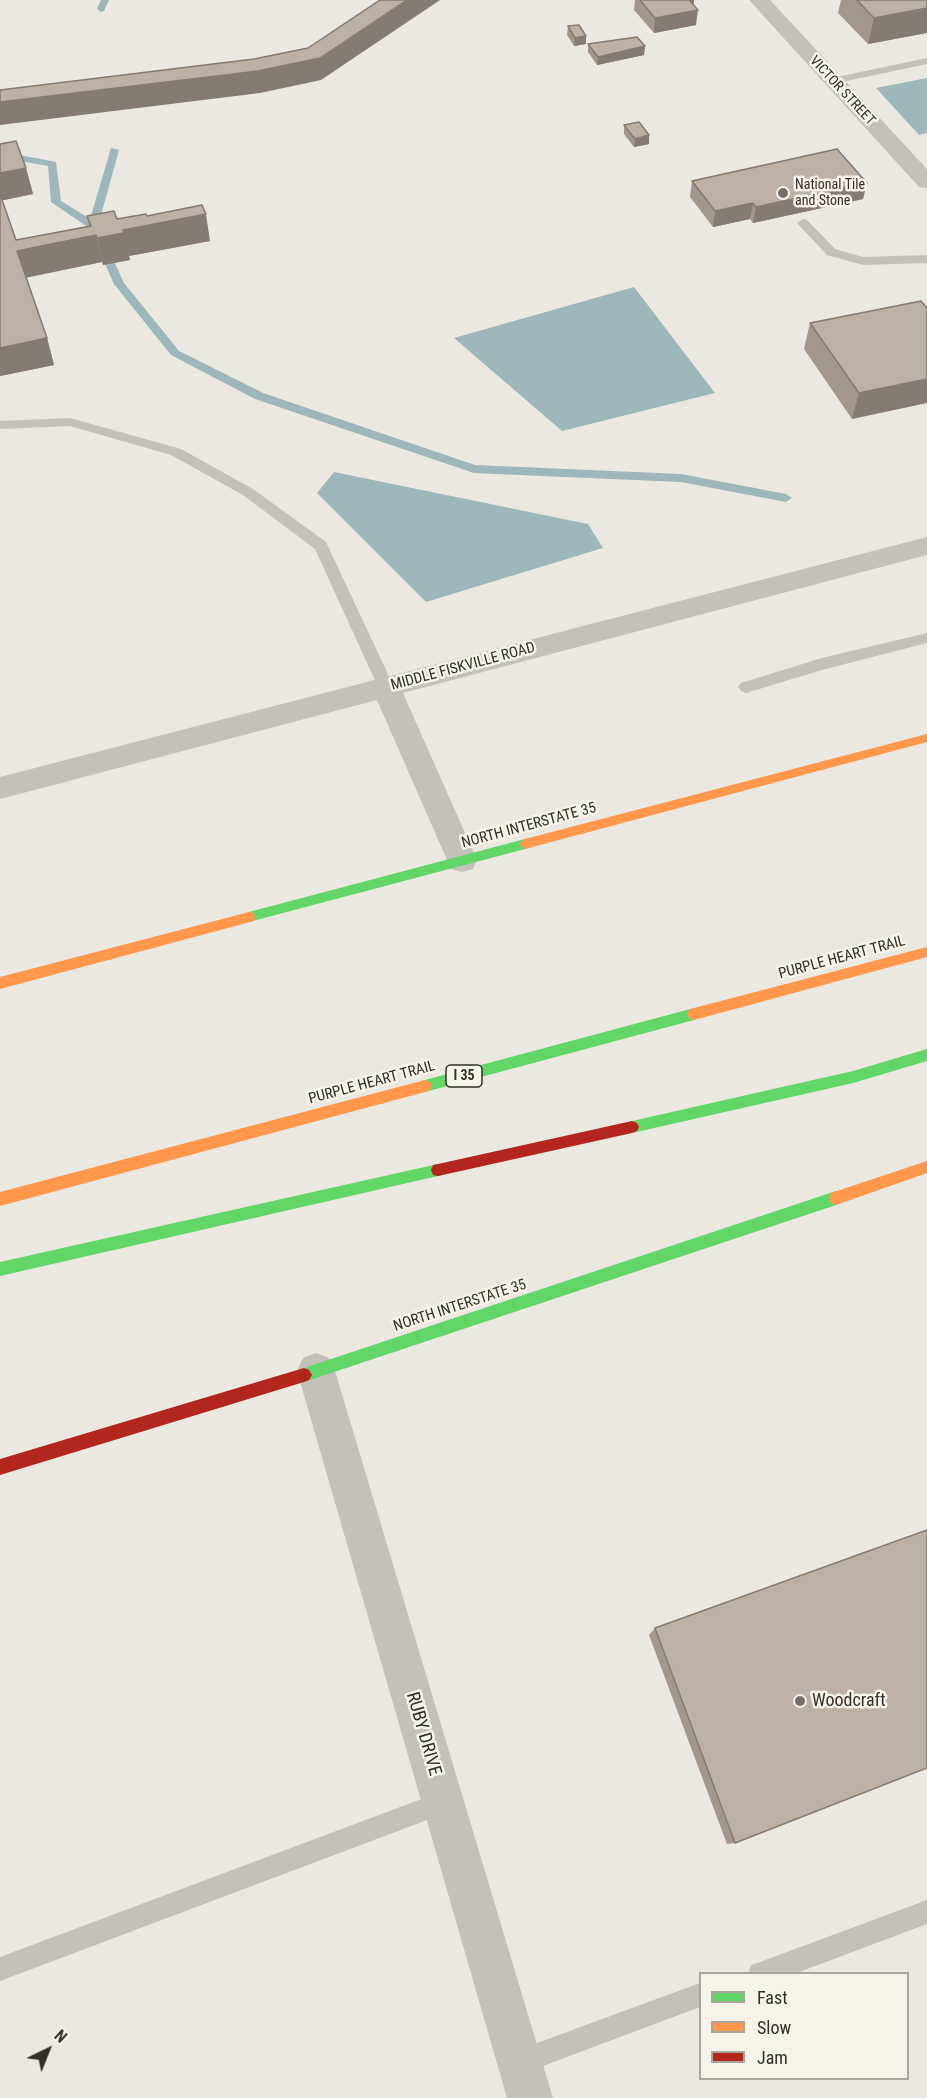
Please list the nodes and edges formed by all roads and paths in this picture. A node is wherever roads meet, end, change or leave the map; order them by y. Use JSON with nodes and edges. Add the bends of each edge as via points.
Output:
{"nodes":[{"id":1,"x":759,"y":0,"type":"edge"},
{"id":2,"x":927,"y":61,"type":"edge"},
{"id":3,"x":832,"y":81,"type":"junction"},
{"id":4,"x":927,"y":182,"type":"edge"},
{"id":5,"x":803,"y":222,"type":"dead end"},
{"id":6,"x":927,"y":259,"type":"edge"},
{"id":7,"x":0,"y":424,"type":"edge"},
{"id":8,"x":927,"y":546,"type":"edge"},
{"id":9,"x":927,"y":638,"type":"edge"},
{"id":10,"x":386,"y":687,"type":"junction"},
{"id":11,"x":746,"y":687,"type":"dead end"},
{"id":12,"x":927,"y":738,"type":"edge"},
{"id":13,"x":0,"y":788,"type":"edge"},
{"id":14,"x":462,"y":860,"type":"junction"},
{"id":15,"x":927,"y":952,"type":"edge"},
{"id":16,"x":0,"y":983,"type":"edge"},
{"id":17,"x":927,"y":1055,"type":"edge"},
{"id":18,"x":927,"y":1167,"type":"edge"},
{"id":19,"x":0,"y":1199,"type":"edge"},
{"id":20,"x":0,"y":1269,"type":"edge"},
{"id":21,"x":316,"y":1371,"type":"junction"},
{"id":22,"x":0,"y":1467,"type":"edge"},
{"id":23,"x":443,"y":1803,"type":"junction"},
{"id":24,"x":927,"y":1912,"type":"edge"},
{"id":25,"x":0,"y":1969,"type":"edge"},
{"id":26,"x":765,"y":1972,"type":"edge"},
{"id":27,"x":699,"y":1995,"type":"edge"},
{"id":28,"x":525,"y":2080,"type":"edge"}],
"edges":[{"from":1,"to":3,"type":"street","name":"VICTOR STREET"},
{"from":2,"to":3,"type":"lane"},
{"from":3,"to":4,"type":"street","name":"VICTOR STREET"},
{"from":5,"to":6,"type":"lane","via":[[831,252],[863,261]]},
{"from":7,"to":10,"type":"lane","via":[[70,422],[177,452],[248,492],[321,546]]},
{"from":8,"to":10,"type":"street","name":"MIDDLE FISKVILLE ROAD"},
{"from":9,"to":11,"type":"lane"},
{"from":10,"to":13,"type":"street","name":"MIDDLE FISKVILLE ROAD"},
{"from":10,"to":14,"type":"street"},
{"from":12,"to":14,"type":"main road","name":"NORTH INTERSTATE 35"},
{"from":14,"to":16,"type":"main road","name":"NORTH INTERSTATE 35"},
{"from":15,"to":19,"type":"main road","name":"PURPLE HEART TRAIL","number":"I 35"},
{"from":17,"to":20,"type":"main road","via":[[841,1080]]},
{"from":18,"to":21,"type":"main road","name":"NORTH INTERSTATE 35"},
{"from":21,"to":22,"type":"main road","name":"NORTH INTERSTATE 35"},
{"from":21,"to":23,"type":"street","name":"RUBY DRIVE"},
{"from":23,"to":25,"type":"lane"},
{"from":23,"to":28,"type":"street","name":"RUBY DRIVE"},
{"from":24,"to":26,"type":"lane"},
{"from":27,"to":28,"type":"lane"}]}
